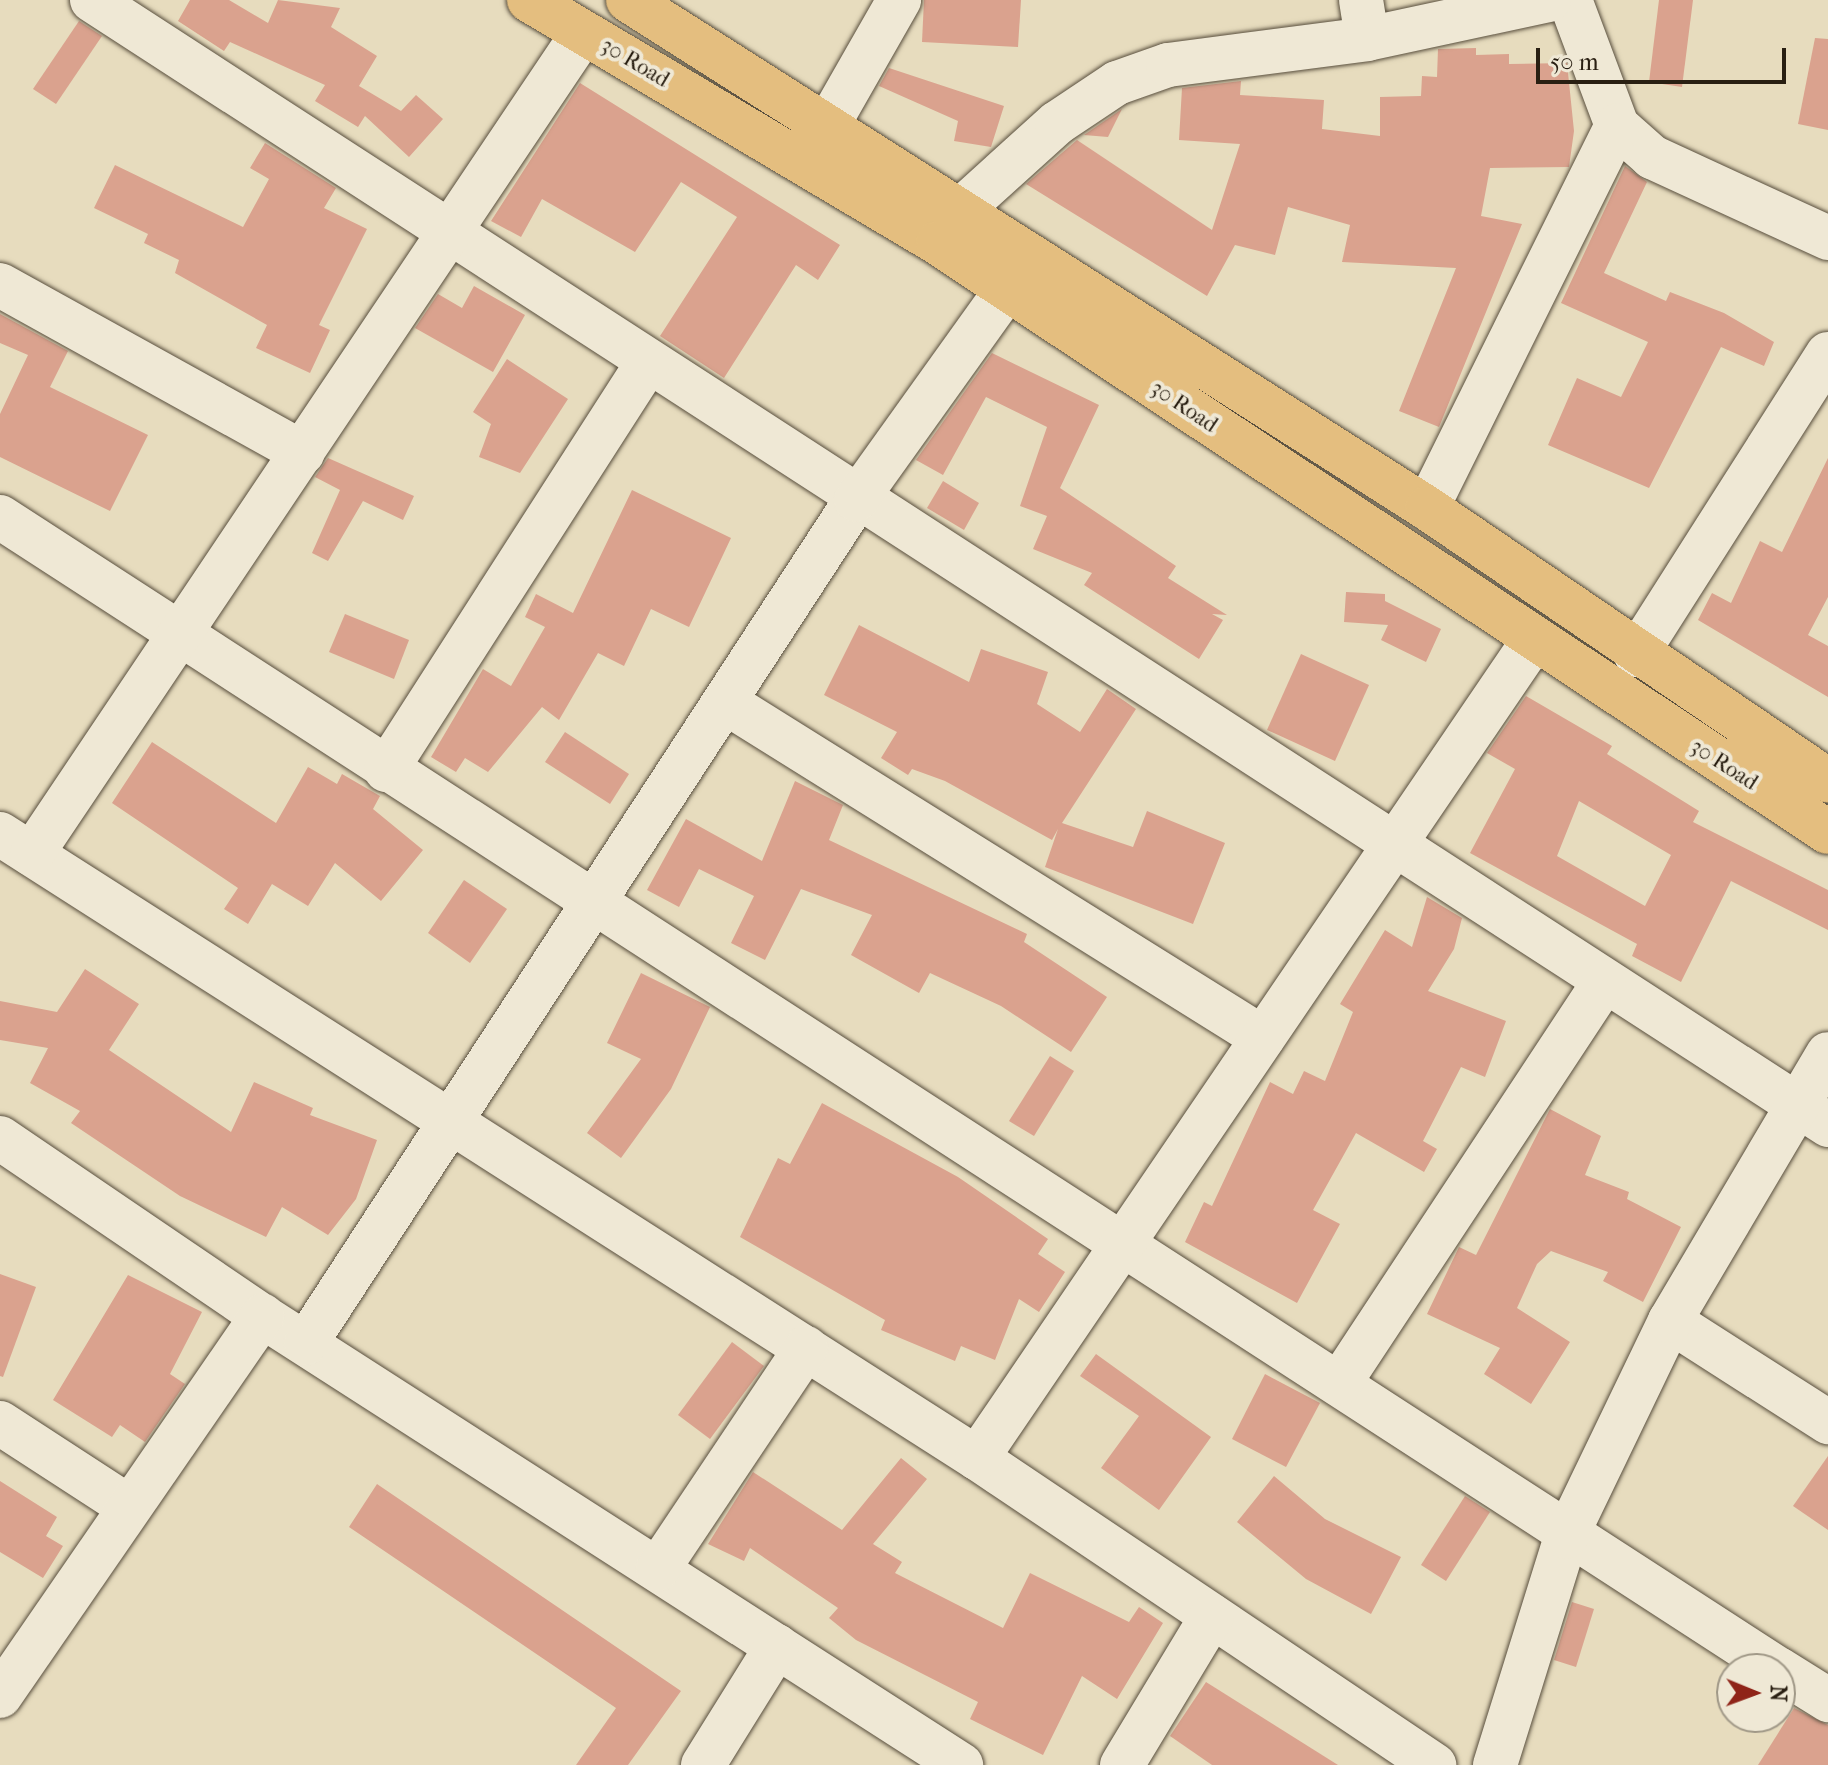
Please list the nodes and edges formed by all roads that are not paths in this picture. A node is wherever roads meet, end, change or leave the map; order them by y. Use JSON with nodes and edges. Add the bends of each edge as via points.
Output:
{"nodes":[{"id":1,"x":92,"y":0,"type":"edge"},
{"id":2,"x":529,"y":0,"type":"edge"},
{"id":3,"x":628,"y":0,"type":"edge"},
{"id":4,"x":899,"y":0,"type":"edge"},
{"id":5,"x":1549,"y":0,"type":"edge"},
{"id":6,"x":1570,"y":0,"type":"edge"},
{"id":7,"x":1364,"y":20,"type":"edge"},
{"id":8,"x":583,"y":33,"type":"junction"},
{"id":9,"x":829,"y":123,"type":"junction"},
{"id":10,"x":1617,"y":126,"type":"junction"},
{"id":11,"x":806,"y":164,"type":"junction"},
{"id":12,"x":964,"y":207,"type":"junction"},
{"id":13,"x":447,"y":233,"type":"junction"},
{"id":14,"x":1828,"y":238,"type":"edge"},
{"id":15,"x":0,"y":285,"type":"edge"},
{"id":16,"x":1007,"y":289,"type":"junction"},
{"id":17,"x":1828,"y":354,"type":"edge"},
{"id":18,"x":647,"y":363,"type":"junction"},
{"id":19,"x":303,"y":453,"type":"junction"},
{"id":20,"x":856,"y":500,"type":"junction"},
{"id":21,"x":1427,"y":508,"type":"junction"},
{"id":22,"x":0,"y":517,"type":"edge"},
{"id":23,"x":183,"y":633,"type":"junction"},
{"id":24,"x":1533,"y":641,"type":"junction"},
{"id":25,"x":1636,"y":655,"type":"junction"},
{"id":26,"x":725,"y":702,"type":"junction"},
{"id":27,"x":386,"y":770,"type":"junction"},
{"id":28,"x":1828,"y":781,"type":"edge"},
{"id":29,"x":1828,"y":832,"type":"edge"},
{"id":30,"x":16,"y":844,"type":"edge"},
{"id":31,"x":1393,"y":848,"type":"junction"},
{"id":32,"x":592,"y":907,"type":"junction"},
{"id":33,"x":1604,"y":982,"type":"junction"},
{"id":34,"x":1263,"y":1038,"type":"junction"},
{"id":35,"x":1828,"y":1054,"type":"edge"},
{"id":36,"x":1812,"y":1115,"type":"edge"},
{"id":37,"x":457,"y":1122,"type":"junction"},
{"id":38,"x":0,"y":1138,"type":"edge"},
{"id":39,"x":1125,"y":1241,"type":"junction"},
{"id":40,"x":262,"y":1316,"type":"junction"},
{"id":41,"x":1670,"y":1321,"type":"junction"},
{"id":42,"x":306,"y":1343,"type":"junction"},
{"id":43,"x":806,"y":1348,"type":"junction"},
{"id":44,"x":1339,"y":1384,"type":"junction"},
{"id":45,"x":1828,"y":1422,"type":"edge"},
{"id":46,"x":0,"y":1423,"type":"edge"},
{"id":47,"x":977,"y":1458,"type":"junction"},
{"id":48,"x":128,"y":1506,"type":"junction"},
{"id":49,"x":1566,"y":1537,"type":"junction"},
{"id":50,"x":658,"y":1569,"type":"junction"},
{"id":51,"x":1212,"y":1616,"type":"junction"},
{"id":52,"x":777,"y":1646,"type":"junction"},
{"id":53,"x":1752,"y":1653,"type":"edge"},
{"id":54,"x":1796,"y":1680,"type":"edge"},
{"id":55,"x":0,"y":1696,"type":"edge"},
{"id":56,"x":1828,"y":1700,"type":"edge"},
{"id":57,"x":703,"y":1765,"type":"edge"},
{"id":58,"x":961,"y":1765,"type":"edge"},
{"id":59,"x":1122,"y":1765,"type":"edge"},
{"id":60,"x":1434,"y":1765,"type":"edge"},
{"id":61,"x":1495,"y":1765,"type":"edge"}],
"edges":[{"from":1,"to":13,"type":"street"},
{"from":2,"to":8,"type":"main road","name":"30 Road"},
{"from":3,"to":9,"type":"main road","name":"30 Road"},
{"from":4,"to":9,"type":"street"},
{"from":5,"to":7,"type":"street"},
{"from":6,"to":10,"type":"street"},
{"from":7,"to":12,"type":"street","via":[[1168,65],[1117,83],[1057,123]]},
{"from":8,"to":11,"type":"main road","name":"30 Road"},
{"from":8,"to":13,"type":"street"},
{"from":9,"to":11,"type":"street"},
{"from":9,"to":12,"type":"main road","name":"30 Road"},
{"from":10,"to":14,"type":"street","via":[[1652,157]]},
{"from":10,"to":21,"type":"street"},
{"from":11,"to":16,"type":"main road","name":"30 Road"},
{"from":12,"to":21,"type":"main road","name":"30 Road"},
{"from":13,"to":18,"type":"street"},
{"from":13,"to":19,"type":"street"},
{"from":15,"to":19,"type":"street"},
{"from":16,"to":20,"type":"street"},
{"from":16,"to":24,"type":"main road","name":"30 Road"},
{"from":17,"to":25,"type":"street"},
{"from":18,"to":20,"type":"street"},
{"from":18,"to":27,"type":"street"},
{"from":19,"to":23,"type":"street"},
{"from":20,"to":26,"type":"street"},
{"from":20,"to":31,"type":"street"},
{"from":21,"to":25,"type":"main road","name":"30 Road"},
{"from":22,"to":23,"type":"street"},
{"from":23,"to":27,"type":"street"},
{"from":23,"to":30,"type":"street"},
{"from":24,"to":29,"type":"main road","name":"30 Road"},
{"from":24,"to":31,"type":"street"},
{"from":25,"to":28,"type":"main road","name":"30 Road"},
{"from":26,"to":32,"type":"street"},
{"from":26,"to":34,"type":"street"},
{"from":27,"to":32,"type":"street"},
{"from":30,"to":37,"type":"street"},
{"from":31,"to":33,"type":"street"},
{"from":31,"to":34,"type":"street"},
{"from":32,"to":37,"type":"street"},
{"from":32,"to":39,"type":"street"},
{"from":33,"to":36,"type":"street"},
{"from":33,"to":44,"type":"street"},
{"from":34,"to":39,"type":"street"},
{"from":35,"to":36,"type":"street"},
{"from":36,"to":41,"type":"street"},
{"from":37,"to":42,"type":"street"},
{"from":37,"to":43,"type":"street"},
{"from":38,"to":40,"type":"street"},
{"from":39,"to":44,"type":"street"},
{"from":39,"to":47,"type":"street"},
{"from":40,"to":42,"type":"street"},
{"from":40,"to":48,"type":"street"},
{"from":41,"to":45,"type":"street"},
{"from":41,"to":49,"type":"street"},
{"from":42,"to":50,"type":"street"},
{"from":43,"to":47,"type":"street"},
{"from":43,"to":50,"type":"street"},
{"from":44,"to":49,"type":"street"},
{"from":46,"to":48,"type":"street"},
{"from":47,"to":51,"type":"street"},
{"from":48,"to":55,"type":"street"},
{"from":49,"to":53,"type":"street"},
{"from":49,"to":61,"type":"street"},
{"from":50,"to":52,"type":"street"},
{"from":51,"to":59,"type":"street"},
{"from":51,"to":60,"type":"street"},
{"from":52,"to":57,"type":"street"},
{"from":52,"to":58,"type":"street"},
{"from":54,"to":56,"type":"street"}]}
